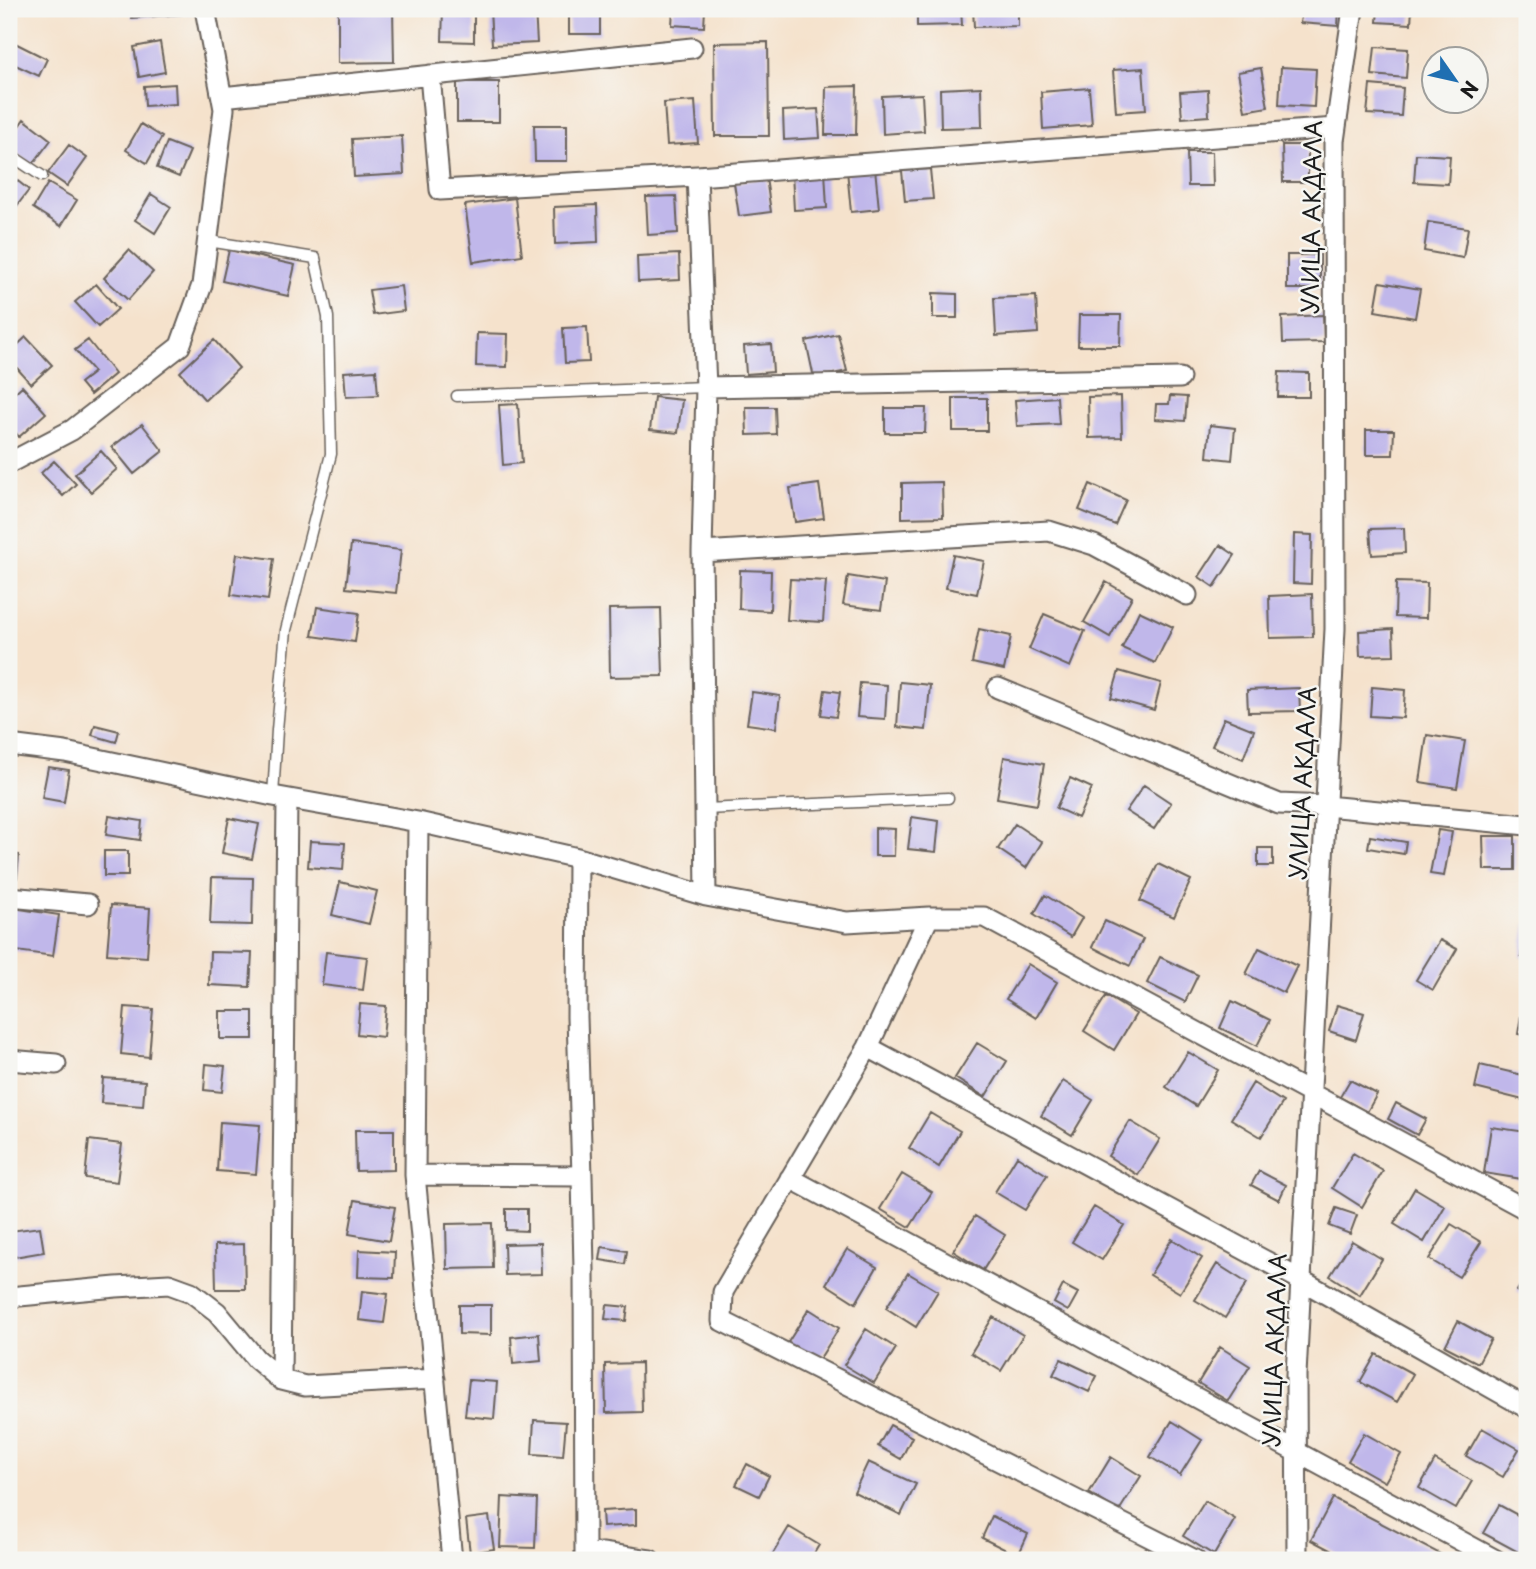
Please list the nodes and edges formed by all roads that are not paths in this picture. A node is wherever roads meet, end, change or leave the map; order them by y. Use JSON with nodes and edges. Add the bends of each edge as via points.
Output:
{"nodes":[{"id":1,"x":205,"y":9,"type":"edge"},
{"id":2,"x":1353,"y":9,"type":"edge"},
{"id":3,"x":692,"y":48,"type":"dead end"},
{"id":4,"x":430,"y":75,"type":"junction"},
{"id":5,"x":222,"y":97,"type":"junction"},
{"id":6,"x":1336,"y":128,"type":"junction"},
{"id":7,"x":9,"y":154,"type":"edge"},
{"id":8,"x":42,"y":176,"type":"dead end"},
{"id":9,"x":697,"y":176,"type":"junction"},
{"id":10,"x":208,"y":241,"type":"junction"},
{"id":11,"x":1180,"y":378,"type":"dead end"},
{"id":12,"x":706,"y":387,"type":"junction"},
{"id":13,"x":457,"y":396,"type":"dead end"},
{"id":14,"x":9,"y":463,"type":"edge"},
{"id":15,"x":702,"y":552,"type":"junction"},
{"id":16,"x":1187,"y":595,"type":"dead end"},
{"id":17,"x":998,"y":688,"type":"dead end"},
{"id":18,"x":9,"y":745,"type":"edge"},
{"id":19,"x":280,"y":797,"type":"junction"},
{"id":20,"x":948,"y":797,"type":"dead end"},
{"id":21,"x":1326,"y":806,"type":"junction"},
{"id":22,"x":705,"y":809,"type":"junction"},
{"id":23,"x":418,"y":822,"type":"junction"},
{"id":24,"x":1527,"y":825,"type":"edge"},
{"id":25,"x":578,"y":858,"type":"junction"},
{"id":26,"x":706,"y":896,"type":"junction"},
{"id":27,"x":9,"y":897,"type":"edge"},
{"id":28,"x":89,"y":904,"type":"dead end"},
{"id":29,"x":929,"y":917,"type":"junction"},
{"id":30,"x":868,"y":1047,"type":"junction"},
{"id":31,"x":9,"y":1060,"type":"edge"},
{"id":32,"x":56,"y":1064,"type":"dead end"},
{"id":33,"x":1311,"y":1094,"type":"junction"},
{"id":34,"x":415,"y":1175,"type":"junction"},
{"id":35,"x":582,"y":1176,"type":"junction"},
{"id":36,"x":790,"y":1178,"type":"junction"},
{"id":37,"x":1527,"y":1210,"type":"edge"},
{"id":38,"x":1301,"y":1280,"type":"junction"},
{"id":39,"x":9,"y":1297,"type":"edge"},
{"id":40,"x":435,"y":1379,"type":"junction"},
{"id":41,"x":281,"y":1380,"type":"junction"},
{"id":42,"x":1527,"y":1408,"type":"edge"},
{"id":43,"x":1295,"y":1452,"type":"junction"},
{"id":44,"x":585,"y":1557,"type":"edge"},
{"id":45,"x":452,"y":1560,"type":"edge"},
{"id":46,"x":650,"y":1560,"type":"edge"},
{"id":47,"x":1195,"y":1560,"type":"edge"},
{"id":48,"x":1297,"y":1560,"type":"edge"},
{"id":49,"x":1496,"y":1560,"type":"edge"}],
"edges":[{"from":1,"to":5,"type":"street"},
{"from":2,"to":6,"type":"street","name":"УЛИЦА АКДАЛА"},
{"from":3,"to":4,"type":"street"},
{"from":4,"to":5,"type":"street"},
{"from":4,"to":9,"type":"street","via":[[440,190]]},
{"from":5,"to":10,"type":"street"},
{"from":6,"to":9,"type":"street"},
{"from":6,"to":21,"type":"street","name":"УЛИЦА АКДАЛА","via":[[1335,629]]},
{"from":7,"to":8,"type":"lane"},
{"from":9,"to":12,"type":"street"},
{"from":10,"to":14,"type":"street","via":[[202,285],[180,346],[72,430]]},
{"from":10,"to":19,"type":"lane","via":[[315,257],[328,317],[331,454],[286,630],[277,730]]},
{"from":11,"to":12,"type":"street"},
{"from":12,"to":13,"type":"lane"},
{"from":12,"to":15,"type":"street"},
{"from":15,"to":16,"type":"street","via":[[1049,531],[1094,545]]},
{"from":15,"to":22,"type":"street"},
{"from":17,"to":21,"type":"street","via":[[1279,804]]},
{"from":18,"to":19,"type":"street","via":[[65,752]]},
{"from":19,"to":23,"type":"street"},
{"from":19,"to":41,"type":"street"},
{"from":20,"to":22,"type":"lane"},
{"from":21,"to":24,"type":"street"},
{"from":21,"to":33,"type":"street","name":"УЛИЦА АКДАЛА"},
{"from":22,"to":26,"type":"street"},
{"from":23,"to":25,"type":"street"},
{"from":23,"to":34,"type":"street"},
{"from":25,"to":26,"type":"street"},
{"from":25,"to":35,"type":"street"},
{"from":26,"to":29,"type":"street","via":[[847,922]]},
{"from":27,"to":28,"type":"street"},
{"from":29,"to":30,"type":"street"},
{"from":29,"to":33,"type":"street","via":[[984,917]]},
{"from":30,"to":36,"type":"street"},
{"from":30,"to":38,"type":"street"},
{"from":31,"to":32,"type":"street"},
{"from":33,"to":37,"type":"street"},
{"from":33,"to":38,"type":"street","name":"УЛИЦА АКДАЛА"},
{"from":34,"to":35,"type":"street"},
{"from":34,"to":40,"type":"street"},
{"from":35,"to":44,"type":"street"},
{"from":36,"to":43,"type":"street"},
{"from":36,"to":47,"type":"street","via":[[723,1292],[722,1321]]},
{"from":38,"to":42,"type":"street"},
{"from":38,"to":43,"type":"street","name":"УЛИЦА АКДАЛА"},
{"from":39,"to":41,"type":"street","via":[[169,1284],[191,1292],[217,1311],[256,1359]]},
{"from":40,"to":41,"type":"street","via":[[305,1386]]},
{"from":40,"to":45,"type":"street"},
{"from":43,"to":48,"type":"street","name":"УЛИЦА АКДАЛА"},
{"from":43,"to":49,"type":"street"},
{"from":44,"to":46,"type":"street","via":[[602,1553]]}]}
